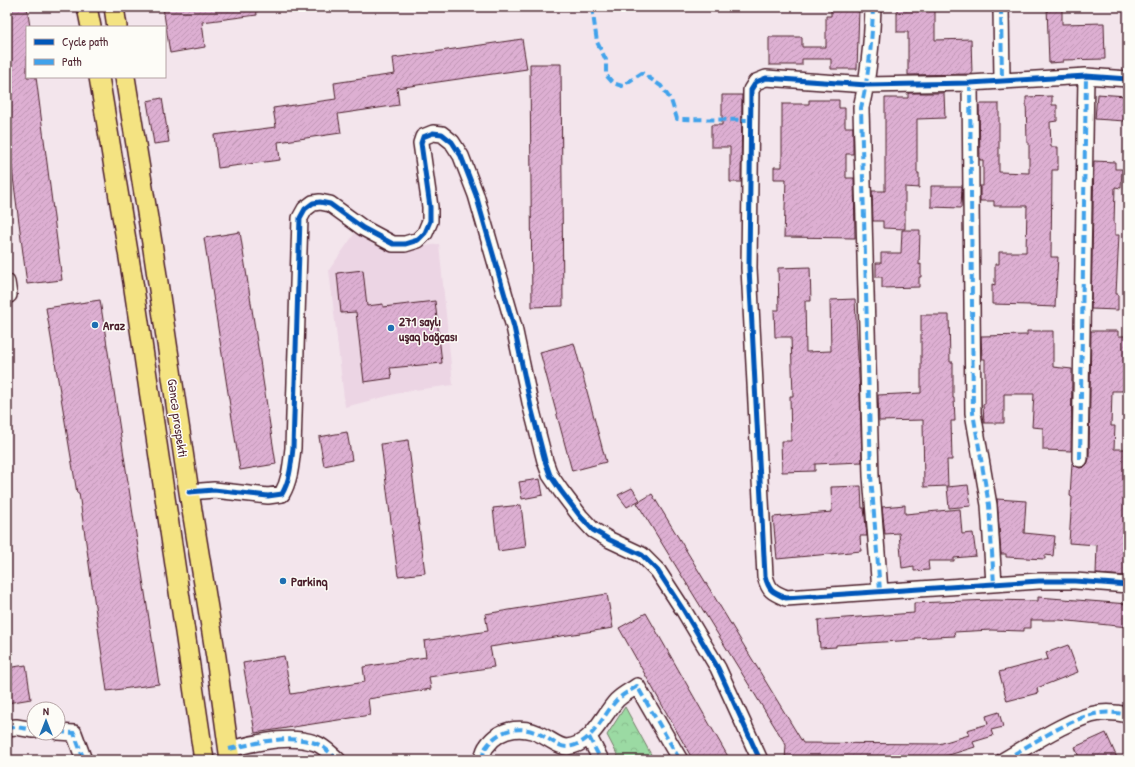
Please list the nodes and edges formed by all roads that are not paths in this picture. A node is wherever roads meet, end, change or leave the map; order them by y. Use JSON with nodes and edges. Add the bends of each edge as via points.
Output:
{"nodes":[{"id":1,"x":87,"y":7,"type":"edge"},
{"id":2,"x":114,"y":7,"type":"edge"},
{"id":3,"x":873,"y":7,"type":"edge"},
{"id":4,"x":1001,"y":7,"type":"edge"},
{"id":5,"x":90,"y":26,"type":"edge"},
{"id":6,"x":117,"y":26,"type":"edge"},
{"id":7,"x":1086,"y":76,"type":"junction"},
{"id":8,"x":99,"y":78,"type":"edge"},
{"id":9,"x":125,"y":78,"type":"edge"},
{"id":10,"x":1128,"y":78,"type":"edge"},
{"id":11,"x":1002,"y":81,"type":"junction"},
{"id":12,"x":970,"y":83,"type":"junction"},
{"id":13,"x":867,"y":86,"type":"junction"},
{"id":14,"x":153,"y":249,"type":"junction"},
{"id":15,"x":128,"y":252,"type":"junction"},
{"id":16,"x":1080,"y":459,"type":"dead end"},
{"id":17,"x":189,"y":492,"type":"junction"},
{"id":18,"x":994,"y":584,"type":"junction"},
{"id":19,"x":1128,"y":585,"type":"edge"},
{"id":20,"x":880,"y":592,"type":"junction"},
{"id":21,"x":1128,"y":715,"type":"edge"},
{"id":22,"x":7,"y":728,"type":"edge"},
{"id":23,"x":26,"y":728,"type":"edge"},
{"id":24,"x":66,"y":732,"type":"edge"},
{"id":25,"x":589,"y":737,"type":"junction"},
{"id":26,"x":230,"y":755,"type":"edge"},
{"id":27,"x":84,"y":760,"type":"edge"},
{"id":28,"x":204,"y":760,"type":"edge"},
{"id":29,"x":338,"y":760,"type":"edge"},
{"id":30,"x":482,"y":760,"type":"edge"},
{"id":31,"x":601,"y":760,"type":"edge"},
{"id":32,"x":680,"y":760,"type":"edge"},
{"id":33,"x":760,"y":760,"type":"edge"},
{"id":34,"x":1004,"y":760,"type":"edge"}],
"edges":[{"from":1,"to":5,"type":"main road"},
{"from":2,"to":6,"type":"main road"},
{"from":3,"to":13,"type":"street"},
{"from":4,"to":11,"type":"street"},
{"from":7,"to":10,"type":"street"},
{"from":7,"to":11,"type":"street"},
{"from":7,"to":16,"type":"street"},
{"from":8,"to":15,"type":"main road","name":"Gəncə prospekti"},
{"from":9,"to":14,"type":"main road","name":"Gəncə prospekti"},
{"from":11,"to":12,"type":"street"},
{"from":12,"to":13,"type":"street"},
{"from":12,"to":18,"type":"street","via":[[973,413],[988,505]]},
{"from":13,"to":20,"type":"street","via":[[861,108],[871,476]]},
{"from":13,"to":20,"type":"street","via":[[766,78],[756,82],[751,90],[749,268],[765,576],[769,589],[786,598]]},
{"from":14,"to":15,"type":"main road"},
{"from":14,"to":17,"type":"main road","name":"Gəncə prospekti"},
{"from":15,"to":28,"type":"main road","name":"Gəncə prospekti"},
{"from":17,"to":26,"type":"main road","name":"Gəncə prospekti"},
{"from":17,"to":33,"type":"street","via":[[214,490],[268,496],[282,494],[290,475],[293,448],[300,218],[305,209],[313,203],[320,202],[330,204],[363,228],[393,244],[406,244],[418,240],[425,233],[430,221],[421,143],[423,137],[433,133],[442,134],[452,142],[461,156],[476,195],[514,327],[531,407],[550,475],[593,530],[642,555],[658,571],[718,668]]},
{"from":18,"to":19,"type":"street","via":[[1074,581]]},
{"from":18,"to":20,"type":"street"},
{"from":21,"to":34,"type":"street","via":[[1100,713],[1082,718]]},
{"from":22,"to":23,"type":"street","via":[[16,726]]},
{"from":24,"to":27,"type":"street","via":[[74,733]]},
{"from":25,"to":30,"type":"street","via":[[580,744],[565,747],[528,729],[507,730],[486,746]]},
{"from":25,"to":31,"type":"street"},
{"from":25,"to":32,"type":"street","via":[[616,701],[638,686]]},
{"from":26,"to":29,"type":"street","via":[[275,740],[298,740],[316,744]]}]}
